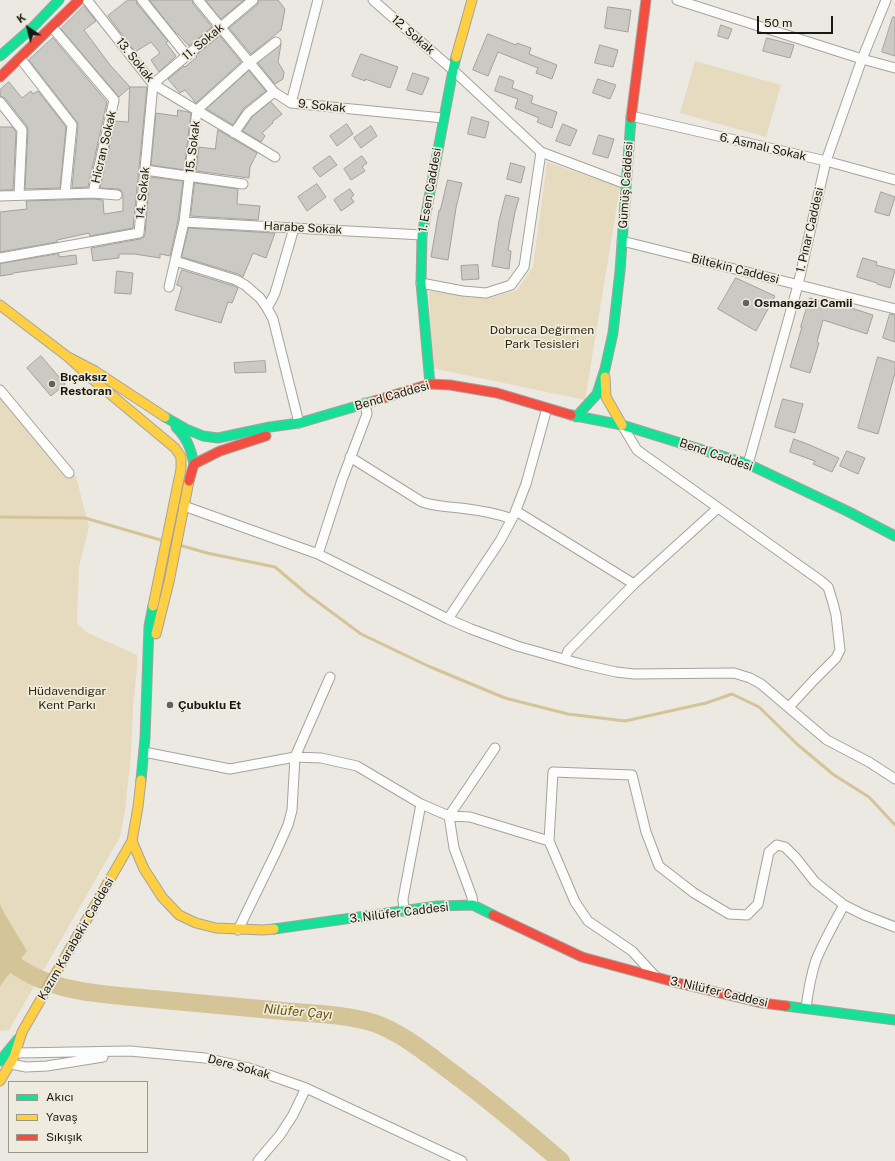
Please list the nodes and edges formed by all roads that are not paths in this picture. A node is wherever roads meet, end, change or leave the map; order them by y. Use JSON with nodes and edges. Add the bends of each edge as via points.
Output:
{"nodes":[{"id":1,"x":59,"y":0,"type":"edge"},
{"id":2,"x":79,"y":0,"type":"edge"},
{"id":3,"x":87,"y":0,"type":"edge"},
{"id":4,"x":142,"y":0,"type":"edge"},
{"id":5,"x":198,"y":0,"type":"edge"},
{"id":6,"x":253,"y":0,"type":"edge"},
{"id":7,"x":318,"y":0,"type":"edge"},
{"id":8,"x":373,"y":0,"type":"edge"},
{"id":9,"x":472,"y":0,"type":"edge"},
{"id":10,"x":646,"y":0,"type":"edge"},
{"id":11,"x":677,"y":0,"type":"edge"},
{"id":12,"x":886,"y":0,"type":"edge"},
{"id":13,"x":52,"y":26,"type":"junction"},
{"id":14,"x":221,"y":28,"type":"junction"},
{"id":15,"x":276,"y":42,"type":"dead end"},
{"id":16,"x":0,"y":56,"type":"edge"},
{"id":17,"x":187,"y":56,"type":"junction"},
{"id":18,"x":20,"y":58,"type":"junction"},
{"id":19,"x":862,"y":59,"type":"junction"},
{"id":20,"x":249,"y":63,"type":"junction"},
{"id":21,"x":895,"y":68,"type":"edge"},
{"id":22,"x":453,"y":70,"type":"junction"},
{"id":23,"x":0,"y":77,"type":"edge"},
{"id":24,"x":153,"y":84,"type":"junction"},
{"id":25,"x":274,"y":92,"type":"junction"},
{"id":26,"x":0,"y":102,"type":"edge"},
{"id":27,"x":291,"y":103,"type":"junction"},
{"id":28,"x":197,"y":110,"type":"junction"},
{"id":29,"x":631,"y":116,"type":"junction"},
{"id":30,"x":443,"y":118,"type":"junction"},
{"id":31,"x":234,"y":133,"type":"junction"},
{"id":32,"x":541,"y":152,"type":"junction"},
{"id":33,"x":275,"y":157,"type":"dead end"},
{"id":34,"x":826,"y":162,"type":"junction"},
{"id":35,"x":145,"y":170,"type":"junction"},
{"id":36,"x":189,"y":176,"type":"junction"},
{"id":37,"x":895,"y":180,"type":"edge"},
{"id":38,"x":242,"y":184,"type":"dead end"},
{"id":39,"x":626,"y":184,"type":"junction"},
{"id":40,"x":94,"y":193,"type":"junction"},
{"id":41,"x":65,"y":194,"type":"junction"},
{"id":42,"x":19,"y":195,"type":"junction"},
{"id":43,"x":118,"y":195,"type":"dead end"},
{"id":44,"x":0,"y":196,"type":"edge"},
{"id":45,"x":184,"y":222,"type":"junction"},
{"id":46,"x":294,"y":228,"type":"junction"},
{"id":47,"x":422,"y":235,"type":"junction"},
{"id":48,"x":622,"y":240,"type":"junction"},
{"id":49,"x":0,"y":258,"type":"edge"},
{"id":50,"x":174,"y":261,"type":"junction"},
{"id":51,"x":421,"y":283,"type":"junction"},
{"id":52,"x":798,"y":285,"type":"junction"},
{"id":53,"x":169,"y":287,"type":"dead end"},
{"id":54,"x":0,"y":305,"type":"edge"},
{"id":55,"x":267,"y":308,"type":"junction"},
{"id":56,"x":895,"y":309,"type":"edge"},
{"id":57,"x":68,"y":357,"type":"junction"},
{"id":58,"x":605,"y":369,"type":"junction"},
{"id":59,"x":430,"y":384,"type":"junction"},
{"id":60,"x":0,"y":390,"type":"edge"},
{"id":61,"x":365,"y":403,"type":"junction"},
{"id":62,"x":546,"y":408,"type":"junction"},
{"id":63,"x":576,"y":417,"type":"junction"},
{"id":64,"x":166,"y":418,"type":"junction"},
{"id":65,"x":299,"y":423,"type":"junction"},
{"id":66,"x":622,"y":425,"type":"junction"},
{"id":67,"x":218,"y":438,"type":"junction"},
{"id":68,"x":175,"y":448,"type":"junction"},
{"id":69,"x":195,"y":454,"type":"junction"},
{"id":70,"x":350,"y":458,"type":"junction"},
{"id":71,"x":748,"y":464,"type":"junction"},
{"id":72,"x":181,"y":470,"type":"junction"},
{"id":73,"x":69,"y":473,"type":"dead end"},
{"id":74,"x":184,"y":506,"type":"junction"},
{"id":75,"x":718,"y":508,"type":"junction"},
{"id":76,"x":514,"y":515,"type":"junction"},
{"id":77,"x":895,"y":536,"type":"edge"},
{"id":78,"x":318,"y":554,"type":"junction"},
{"id":79,"x":634,"y":584,"type":"junction"},
{"id":80,"x":448,"y":619,"type":"junction"},
{"id":81,"x":565,"y":659,"type":"junction"},
{"id":82,"x":148,"y":663,"type":"junction"},
{"id":83,"x":330,"y":677,"type":"dead end"},
{"id":84,"x":789,"y":707,"type":"junction"},
{"id":85,"x":495,"y":748,"type":"dead end"},
{"id":86,"x":144,"y":752,"type":"junction"},
{"id":87,"x":295,"y":757,"type":"junction"},
{"id":88,"x":895,"y":779,"type":"edge"},
{"id":89,"x":421,"y":804,"type":"junction"},
{"id":90,"x":449,"y":816,"type":"junction"},
{"id":91,"x":132,"y":841,"type":"junction"},
{"id":92,"x":549,"y":841,"type":"junction"},
{"id":93,"x":844,"y":904,"type":"junction"},
{"id":94,"x":473,"y":905,"type":"junction"},
{"id":95,"x":404,"y":911,"type":"junction"},
{"id":96,"x":895,"y":927,"type":"edge"},
{"id":97,"x":238,"y":930,"type":"junction"},
{"id":98,"x":656,"y":977,"type":"junction"},
{"id":99,"x":806,"y":1008,"type":"junction"},
{"id":100,"x":895,"y":1020,"type":"edge"},
{"id":101,"x":8,"y":1050,"type":"edge"},
{"id":102,"x":130,"y":1051,"type":"junction"},
{"id":103,"x":0,"y":1060,"type":"edge"},
{"id":104,"x":11,"y":1064,"type":"junction"},
{"id":105,"x":0,"y":1081,"type":"edge"},
{"id":106,"x":306,"y":1088,"type":"junction"},
{"id":107,"x":258,"y":1161,"type":"edge"},
{"id":108,"x":462,"y":1161,"type":"edge"}],
"edges":[{"from":1,"to":16,"type":"main road"},
{"from":2,"to":13,"type":"main road"},
{"from":3,"to":24,"type":"street","name":"13. Sokak"},
{"from":4,"to":17,"type":"street"},
{"from":5,"to":14,"type":"street","name":"9. Sokak"},
{"from":6,"to":14,"type":"street","name":"11. Sokak"},
{"from":7,"to":27,"type":"street"},
{"from":8,"to":22,"type":"street","name":"12. Sokak"},
{"from":9,"to":22,"type":"main road","name":"1. Esen Caddesi"},
{"from":10,"to":29,"type":"main road","name":"Gümüş Caddesi"},
{"from":11,"to":19,"type":"street"},
{"from":12,"to":19,"type":"street","name":"1. Pınar Caddesi"},
{"from":13,"to":18,"type":"main road"},
{"from":13,"to":40,"type":"street","name":"Hicran Sokak","via":[[114,100]]},
{"from":14,"to":17,"type":"street","name":"11. Sokak"},
{"from":14,"to":20,"type":"street","name":"9. Sokak"},
{"from":15,"to":20,"type":"street","name":"15. Sokak"},
{"from":17,"to":24,"type":"street","name":"11. Sokak"},
{"from":18,"to":23,"type":"main road"},
{"from":18,"to":41,"type":"street","via":[[72,125]]},
{"from":19,"to":21,"type":"street"},
{"from":19,"to":34,"type":"street","name":"1. Pınar Caddesi"},
{"from":20,"to":25,"type":"street","name":"9. Sokak"},
{"from":20,"to":28,"type":"street","name":"15. Sokak"},
{"from":22,"to":30,"type":"main road","name":"1. Esen Caddesi"},
{"from":22,"to":32,"type":"street","name":"12. Sokak"},
{"from":24,"to":28,"type":"street","name":"13. Sokak"},
{"from":24,"to":35,"type":"street","name":"14. Sokak"},
{"from":25,"to":27,"type":"street","name":"9. Sokak"},
{"from":25,"to":31,"type":"street","via":[[248,113]]},
{"from":26,"to":42,"type":"street","via":[[22,130]]},
{"from":27,"to":30,"type":"street","name":"9. Sokak"},
{"from":28,"to":31,"type":"street","name":"13. Sokak"},
{"from":28,"to":36,"type":"street","name":"15. Sokak"},
{"from":29,"to":34,"type":"street","name":"6. Asmalı Sokak"},
{"from":29,"to":39,"type":"main road","name":"Gümüş Caddesi"},
{"from":30,"to":47,"type":"main road","name":"1. Esen Caddesi"},
{"from":31,"to":33,"type":"street","name":"13. Sokak"},
{"from":32,"to":39,"type":"street"},
{"from":32,"to":51,"type":"street","via":[[524,267],[511,285],[486,293]]},
{"from":34,"to":37,"type":"street","name":"6. Asmalı Sokak"},
{"from":34,"to":52,"type":"street","name":"1. Pınar Caddesi"},
{"from":35,"to":36,"type":"street"},
{"from":35,"to":49,"type":"street","name":"14. Sokak","via":[[139,233]]},
{"from":36,"to":38,"type":"street"},
{"from":36,"to":45,"type":"street","name":"15. Sokak"},
{"from":39,"to":48,"type":"main road","name":"Gümüş Caddesi"},
{"from":40,"to":41,"type":"street"},
{"from":40,"to":43,"type":"street"},
{"from":41,"to":42,"type":"street"},
{"from":42,"to":44,"type":"street"},
{"from":45,"to":46,"type":"street","name":"Harabe Sokak"},
{"from":45,"to":50,"type":"street","name":"15. Sokak"},
{"from":46,"to":47,"type":"street","name":"Harabe Sokak"},
{"from":46,"to":55,"type":"street","via":[[275,293]]},
{"from":47,"to":51,"type":"main road","name":"1. Esen Caddesi"},
{"from":48,"to":52,"type":"street","name":"Biltekin Caddesi"},
{"from":48,"to":58,"type":"main road","name":"Gümüş Caddesi","via":[[613,333]]},
{"from":50,"to":53,"type":"street","name":"15. Sokak"},
{"from":50,"to":55,"type":"street","via":[[236,280],[253,291]]},
{"from":51,"to":59,"type":"main road","name":"1. Esen Caddesi"},
{"from":52,"to":56,"type":"street","name":"Biltekin Caddesi"},
{"from":52,"to":71,"type":"street","name":"1. Pınar Caddesi"},
{"from":54,"to":57,"type":"main road","name":"Bend Caddesi"},
{"from":55,"to":65,"type":"street","via":[[276,329]]},
{"from":57,"to":64,"type":"main road","name":"Bend Caddesi","via":[[95,371]]},
{"from":57,"to":68,"type":"main road"},
{"from":58,"to":63,"type":"main road","via":[[597,394]]},
{"from":58,"to":66,"type":"main road","via":[[606,397]]},
{"from":59,"to":61,"type":"main road","name":"Bend Caddesi"},
{"from":59,"to":62,"type":"main road","name":"Bend Caddesi","via":[[497,393]]},
{"from":60,"to":73,"type":"street"},
{"from":61,"to":65,"type":"main road","name":"Bend Caddesi"},
{"from":61,"to":70,"type":"street","via":[[367,414]]},
{"from":62,"to":63,"type":"main road","name":"Bend Caddesi"},
{"from":62,"to":76,"type":"street","via":[[526,484]]},
{"from":63,"to":66,"type":"main road","name":"Bend Caddesi"},
{"from":64,"to":67,"type":"main road","name":"Bend Caddesi","via":[[203,436]]},
{"from":64,"to":69,"type":"main road","via":[[183,433]]},
{"from":65,"to":67,"type":"main road","name":"Bend Caddesi"},
{"from":65,"to":69,"type":"main road","via":[[207,456]]},
{"from":66,"to":71,"type":"main road","name":"Bend Caddesi"},
{"from":66,"to":75,"type":"street","via":[[637,450]]},
{"from":67,"to":69,"type":"main road"},
{"from":68,"to":69,"type":"main road","via":[[182,453]]},
{"from":68,"to":72,"type":"main road","via":[[181,457]]},
{"from":69,"to":72,"type":"main road"},
{"from":69,"to":74,"type":"main road"},
{"from":70,"to":76,"type":"street","via":[[422,502]]},
{"from":70,"to":78,"type":"street"},
{"from":71,"to":77,"type":"main road","name":"Bend Caddesi"},
{"from":72,"to":82,"type":"main road","via":[[149,626]]},
{"from":74,"to":78,"type":"street"},
{"from":74,"to":82,"type":"main road","via":[[169,582]]},
{"from":75,"to":79,"type":"street"},
{"from":75,"to":84,"type":"street","via":[[821,581],[831,593],[840,650],[836,658]]},
{"from":76,"to":79,"type":"street"},
{"from":76,"to":80,"type":"street","via":[[500,541]]},
{"from":78,"to":80,"type":"street"},
{"from":79,"to":81,"type":"street","via":[[568,651]]},
{"from":80,"to":81,"type":"street","via":[[517,646]]},
{"from":81,"to":84,"type":"street","via":[[599,669],[634,674],[742,675],[761,684]]},
{"from":82,"to":86,"type":"main road"},
{"from":83,"to":87,"type":"street"},
{"from":84,"to":88,"type":"street","via":[[827,740]]},
{"from":85,"to":90,"type":"street"},
{"from":86,"to":87,"type":"street","via":[[230,769]]},
{"from":86,"to":91,"type":"main road"},
{"from":87,"to":89,"type":"street","via":[[321,758],[357,766]]},
{"from":87,"to":97,"type":"street","via":[[292,810],[288,825]]},
{"from":89,"to":90,"type":"street"},
{"from":89,"to":95,"type":"street","via":[[403,899]]},
{"from":90,"to":92,"type":"street","via":[[470,817]]},
{"from":90,"to":94,"type":"street","via":[[454,848]]},
{"from":91,"to":97,"type":"main road","name":"3. Nilüfer Caddesi","via":[[144,869],[162,897],[179,915],[196,923]]},
{"from":91,"to":101,"type":"main road","name":"Kazım Karabekir Caddesi","via":[[21,1034]]},
{"from":92,"to":93,"type":"street","via":[[553,772],[632,775],[646,832],[659,866],[694,893],[729,914],[747,915],[758,904],[769,852],[777,845],[785,847],[815,882]]},
{"from":92,"to":98,"type":"street","via":[[575,902],[588,920],[632,951]]},
{"from":93,"to":96,"type":"street"},
{"from":93,"to":99,"type":"street","via":[[816,961]]},
{"from":94,"to":95,"type":"main road","name":"3. Nilüfer Caddesi","via":[[437,906]]},
{"from":94,"to":98,"type":"main road","name":"3. Nilüfer Caddesi","via":[[582,957]]},
{"from":95,"to":97,"type":"main road","name":"3. Nilüfer Caddesi","via":[[263,930]]},
{"from":98,"to":99,"type":"main road","name":"3. Nilüfer Caddesi","via":[[762,1002]]},
{"from":99,"to":100,"type":"main road","name":"3. Nilüfer Caddesi"},
{"from":101,"to":102,"type":"street","name":"Dere Sokak"},
{"from":101,"to":103,"type":"main road","name":"Kazım Karabekir Caddesi"},
{"from":101,"to":104,"type":"main road","name":"Kazım Karabekir Caddesi"},
{"from":102,"to":104,"type":"street","via":[[47,1066],[26,1067]]},
{"from":102,"to":106,"type":"street","name":"Dere Sokak","via":[[205,1058],[249,1068]]},
{"from":103,"to":104,"type":"main road"},
{"from":104,"to":105,"type":"main road","name":"Kazım Karabekir Caddesi"},
{"from":106,"to":107,"type":"street","via":[[294,1115]]},
{"from":106,"to":108,"type":"street","name":"Dere Sokak"}]}
